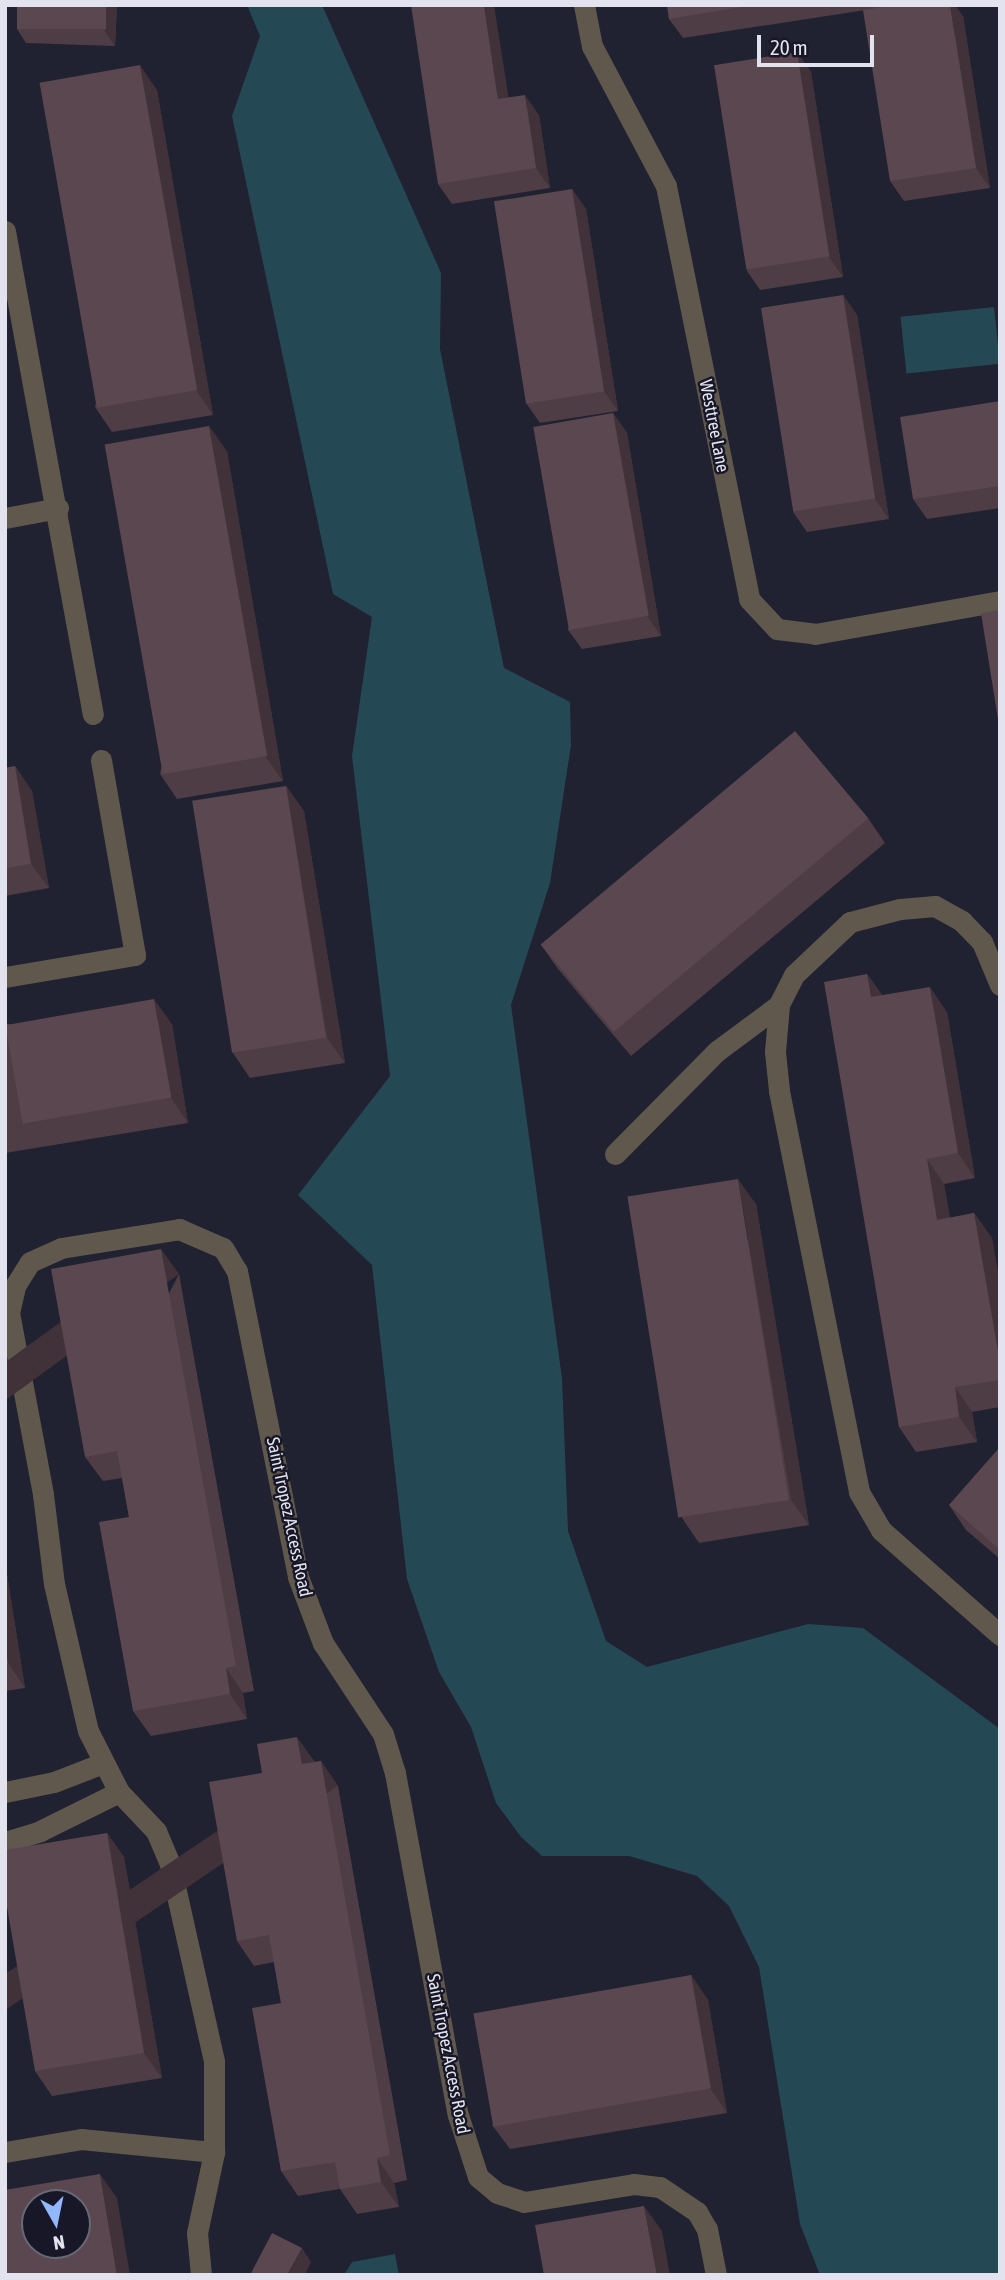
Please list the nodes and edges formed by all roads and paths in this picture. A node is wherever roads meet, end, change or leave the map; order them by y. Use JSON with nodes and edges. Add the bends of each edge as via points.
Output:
{"nodes":[{"id":1,"x":584,"y":5,"type":"edge"},
{"id":2,"x":5,"y":232,"type":"edge"},
{"id":3,"x":58,"y":508,"type":"junction"},
{"id":4,"x":5,"y":518,"type":"edge"},
{"id":5,"x":1000,"y":601,"type":"edge"},
{"id":6,"x":93,"y":714,"type":"dead end"},
{"id":7,"x":101,"y":760,"type":"dead end"},
{"id":8,"x":997,"y":972,"type":"edge"},
{"id":9,"x":5,"y":978,"type":"edge"},
{"id":10,"x":779,"y":1005,"type":"junction"},
{"id":11,"x":615,"y":1154,"type":"dead end"},
{"id":12,"x":1000,"y":1635,"type":"edge"},
{"id":13,"x":103,"y":1763,"type":"junction"},
{"id":14,"x":5,"y":1792,"type":"edge"},
{"id":15,"x":119,"y":1792,"type":"junction"},
{"id":16,"x":5,"y":1842,"type":"edge"},
{"id":17,"x":5,"y":2152,"type":"edge"},
{"id":18,"x":214,"y":2152,"type":"junction"},
{"id":19,"x":201,"y":2275,"type":"edge"},
{"id":20,"x":716,"y":2275,"type":"edge"}],
"edges":[{"from":1,"to":5,"type":"street","name":"Westtree Lane","via":[[592,46],[666,187],[749,599],[777,629],[815,634]]},
{"from":2,"to":3,"type":"street"},
{"from":3,"to":4,"type":"street"},
{"from":3,"to":6,"type":"street"},
{"from":7,"to":9,"type":"street","via":[[135,955]]},
{"from":8,"to":10,"type":"street","via":[[982,942],[962,920],[934,906],[900,909],[850,922],[793,975]]},
{"from":10,"to":11,"type":"street","via":[[717,1051]]},
{"from":10,"to":12,"type":"street","via":[[775,1052],[779,1091],[859,1492],[881,1530]]},
{"from":13,"to":14,"type":"street","via":[[54,1782]]},
{"from":13,"to":15,"type":"street","name":"Saint Tropez Access Road"},
{"from":13,"to":20,"type":"street","name":"Saint Tropez Access Road","via":[[88,1731],[54,1584],[43,1494],[9,1314],[15,1286],[30,1262],[61,1248],[178,1229],[223,1248],[237,1271],[298,1577],[323,1643],[383,1734],[395,1773],[458,2115],[478,2177],[497,2193],[524,2202],[634,2184],[660,2187],[697,2212],[707,2229]]},
{"from":15,"to":16,"type":"street","via":[[40,1831]]},
{"from":15,"to":18,"type":"street","name":"Saint Tropez Access Road","via":[[156,1831],[170,1864],[214,2062]]},
{"from":17,"to":18,"type":"street","via":[[80,2139]]},
{"from":18,"to":19,"type":"street","name":"Saint Tropez Access Road","via":[[197,2232]]}]}
